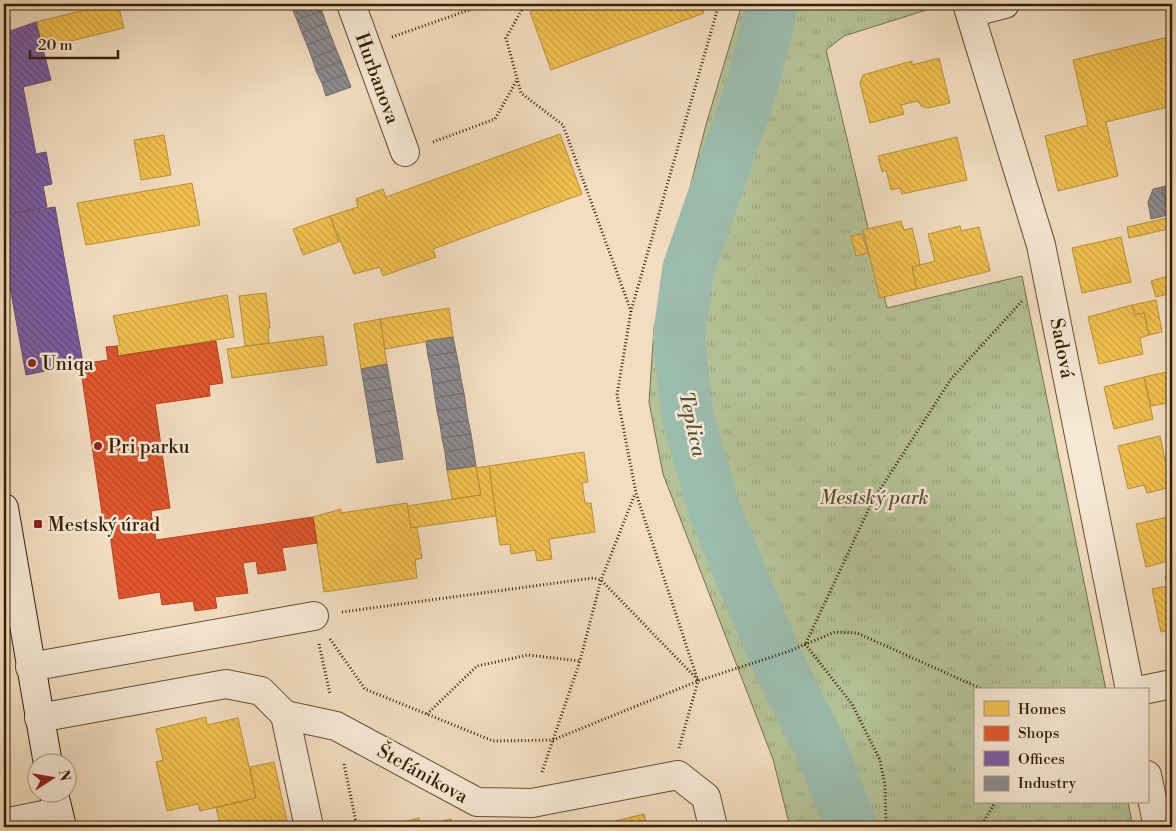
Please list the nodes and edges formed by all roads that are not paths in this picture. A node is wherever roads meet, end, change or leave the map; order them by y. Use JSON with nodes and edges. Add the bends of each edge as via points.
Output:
{"nodes":[{"id":1,"x":351,"y":4,"type":"edge"},
{"id":2,"x":1005,"y":4,"type":"edge"},
{"id":3,"x":968,"y":8,"type":"edge"},
{"id":4,"x":405,"y":152,"type":"road end"},
{"id":5,"x":4,"y":508,"type":"edge"},
{"id":6,"x":314,"y":616,"type":"road end"},
{"id":7,"x":30,"y":667,"type":"junction"},
{"id":8,"x":1172,"y":684,"type":"edge"},
{"id":9,"x":1130,"y":688,"type":"edge"},
{"id":10,"x":1148,"y":689,"type":"edge"},
{"id":11,"x":285,"y":715,"type":"junction"},
{"id":12,"x":39,"y":718,"type":"junction"},
{"id":13,"x":46,"y":754,"type":"edge"},
{"id":14,"x":1148,"y":780,"type":"edge"},
{"id":15,"x":58,"y":811,"type":"edge"},
{"id":16,"x":4,"y":823,"type":"edge"},
{"id":17,"x":309,"y":827,"type":"edge"},
{"id":18,"x":713,"y":827,"type":"edge"},
{"id":19,"x":1158,"y":827,"type":"edge"}],
"edges":[{"from":1,"to":4,"type":"street","name":"Hurbanova"},
{"from":2,"to":3,"type":"street","name":"Sadová"},
{"from":3,"to":9,"type":"street","name":"Sadová","via":[[1041,245]]},
{"from":5,"to":7,"type":"street"},
{"from":6,"to":7,"type":"street"},
{"from":7,"to":12,"type":"street"},
{"from":8,"to":10,"type":"street"},
{"from":11,"to":12,"type":"street","via":[[261,691],[226,684]]},
{"from":11,"to":17,"type":"street"},
{"from":11,"to":18,"type":"street","name":"Štefánikova","via":[[336,726],[477,802],[532,803],[678,775],[706,797]]},
{"from":12,"to":13,"type":"street"},
{"from":14,"to":19,"type":"street"},
{"from":15,"to":16,"type":"street"}]}
